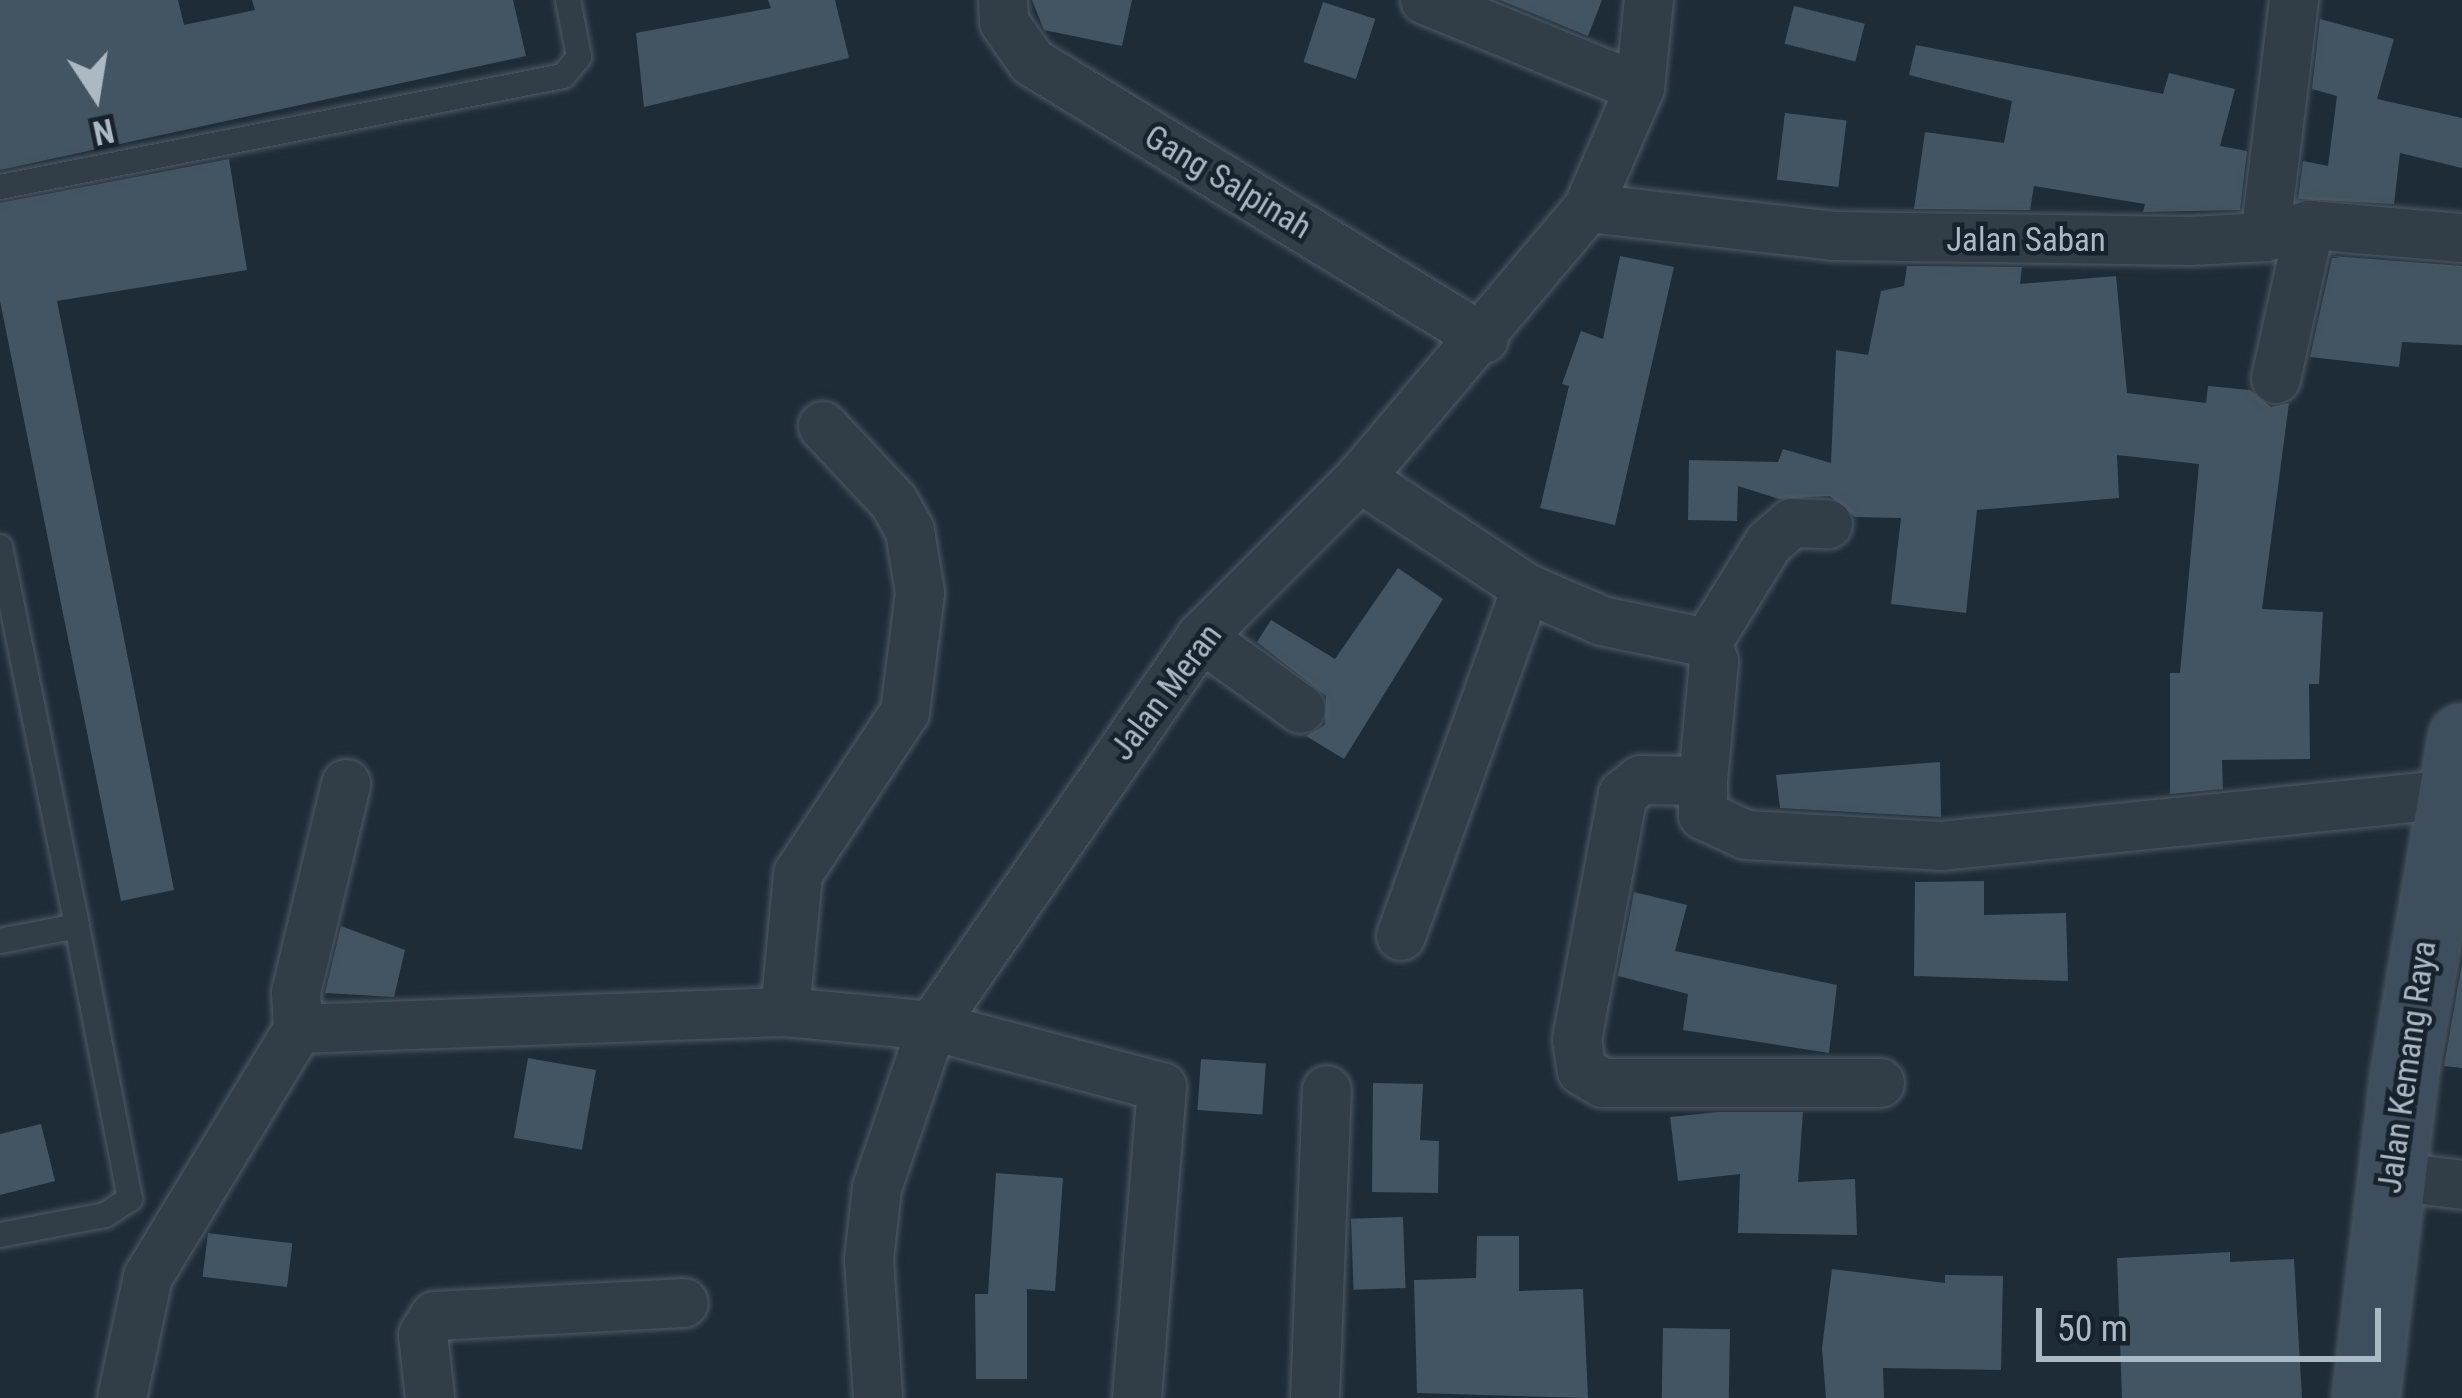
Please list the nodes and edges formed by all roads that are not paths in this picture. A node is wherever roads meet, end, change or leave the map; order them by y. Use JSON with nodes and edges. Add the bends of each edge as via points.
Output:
{"nodes":[{"id":1,"x":568,"y":0,"type":"edge"},
{"id":2,"x":1003,"y":0,"type":"edge"},
{"id":3,"x":1425,"y":0,"type":"edge"},
{"id":4,"x":1648,"y":0,"type":"edge"},
{"id":5,"x":2294,"y":0,"type":"edge"},
{"id":6,"x":1640,"y":88,"type":"junction"},
{"id":7,"x":0,"y":187,"type":"edge"},
{"id":8,"x":1588,"y":208,"type":"junction"},
{"id":9,"x":2288,"y":231,"type":"junction"},
{"id":10,"x":2462,"y":238,"type":"edge"},
{"id":11,"x":1484,"y":339,"type":"junction"},
{"id":12,"x":2276,"y":380,"type":"dead end"},
{"id":13,"x":823,"y":426,"type":"dead end"},
{"id":14,"x":1360,"y":478,"type":"junction"},
{"id":15,"x":1828,"y":524,"type":"dead end"},
{"id":16,"x":2,"y":563,"type":"edge"},
{"id":17,"x":1526,"y":588,"type":"junction"},
{"id":18,"x":1201,"y":637,"type":"junction"},
{"id":19,"x":1708,"y":643,"type":"junction"},
{"id":20,"x":1301,"y":709,"type":"dead end"},
{"id":21,"x":2458,"y":775,"type":"edge"},
{"id":22,"x":1702,"y":781,"type":"junction"},
{"id":23,"x":346,"y":784,"type":"dead end"},
{"id":24,"x":77,"y":926,"type":"junction"},
{"id":25,"x":1401,"y":936,"type":"dead end"},
{"id":26,"x":0,"y":941,"type":"edge"},
{"id":27,"x":785,"y":1012,"type":"junction"},
{"id":28,"x":932,"y":1026,"type":"junction"},
{"id":29,"x":298,"y":1029,"type":"junction"},
{"id":30,"x":1880,"y":1083,"type":"dead end"},
{"id":31,"x":1327,"y":1090,"type":"dead end"},
{"id":32,"x":2391,"y":1176,"type":"junction"},
{"id":33,"x":2462,"y":1185,"type":"edge"},
{"id":34,"x":0,"y":1235,"type":"edge"},
{"id":35,"x":684,"y":1303,"type":"dead end"},
{"id":36,"x":122,"y":1398,"type":"edge"},
{"id":37,"x":430,"y":1398,"type":"edge"},
{"id":38,"x":878,"y":1398,"type":"edge"},
{"id":39,"x":1137,"y":1398,"type":"edge"},
{"id":40,"x":1316,"y":1398,"type":"edge"},
{"id":41,"x":2366,"y":1398,"type":"edge"}],
"edges":[{"from":1,"to":7,"type":"lane","via":[[579,57],[574,73]]},
{"from":2,"to":11,"type":"street","name":"Gang Salpinah","via":[[1004,22],[1032,62]]},
{"from":3,"to":6,"type":"street"},
{"from":4,"to":6,"type":"street","name":"Jalan Meran"},
{"from":5,"to":9,"type":"street"},
{"from":6,"to":8,"type":"street","name":"Jalan Meran"},
{"from":8,"to":9,"type":"street","name":"Jalan Saban","via":[[1834,236]]},
{"from":8,"to":11,"type":"street","name":"Jalan Meran"},
{"from":9,"to":10,"type":"street","name":"Jalan Saban"},
{"from":9,"to":12,"type":"street"},
{"from":11,"to":14,"type":"street","name":"Jalan Meran"},
{"from":13,"to":27,"type":"street","via":[[910,531],[920,593],[905,712],[797,874]]},
{"from":14,"to":17,"type":"street"},
{"from":14,"to":18,"type":"street","name":"Jalan Meran"},
{"from":15,"to":19,"type":"street","via":[[1792,523],[1769,543]]},
{"from":16,"to":24,"type":"lane"},
{"from":17,"to":19,"type":"street","via":[[1602,621]]},
{"from":17,"to":25,"type":"street"},
{"from":18,"to":20,"type":"street"},
{"from":18,"to":28,"type":"street","name":"Jalan Meran"},
{"from":19,"to":22,"type":"street","via":[[1714,662]]},
{"from":21,"to":22,"type":"street","via":[[1922,846],[1714,826],[1703,815]]},
{"from":21,"to":32,"type":"street","name":"Jalan Kemang Raya"},
{"from":22,"to":30,"type":"street","via":[[1641,780],[1623,794],[1577,1040],[1582,1071],[1603,1083]]},
{"from":23,"to":29,"type":"street","via":[[296,993]]},
{"from":24,"to":26,"type":"lane"},
{"from":24,"to":34,"type":"lane","via":[[130,1199],[105,1215]]},
{"from":27,"to":28,"type":"street"},
{"from":27,"to":29,"type":"street"},
{"from":28,"to":38,"type":"street","name":"Jalan Meran","via":[[877,1188],[869,1260]]},
{"from":28,"to":39,"type":"street","via":[[1162,1087]]},
{"from":29,"to":36,"type":"street","via":[[148,1276]]},
{"from":31,"to":40,"type":"street"},
{"from":32,"to":33,"type":"street"},
{"from":32,"to":41,"type":"street","name":"Jalan Kemang Raya"},
{"from":35,"to":37,"type":"street","via":[[435,1316],[423,1335]]}]}
